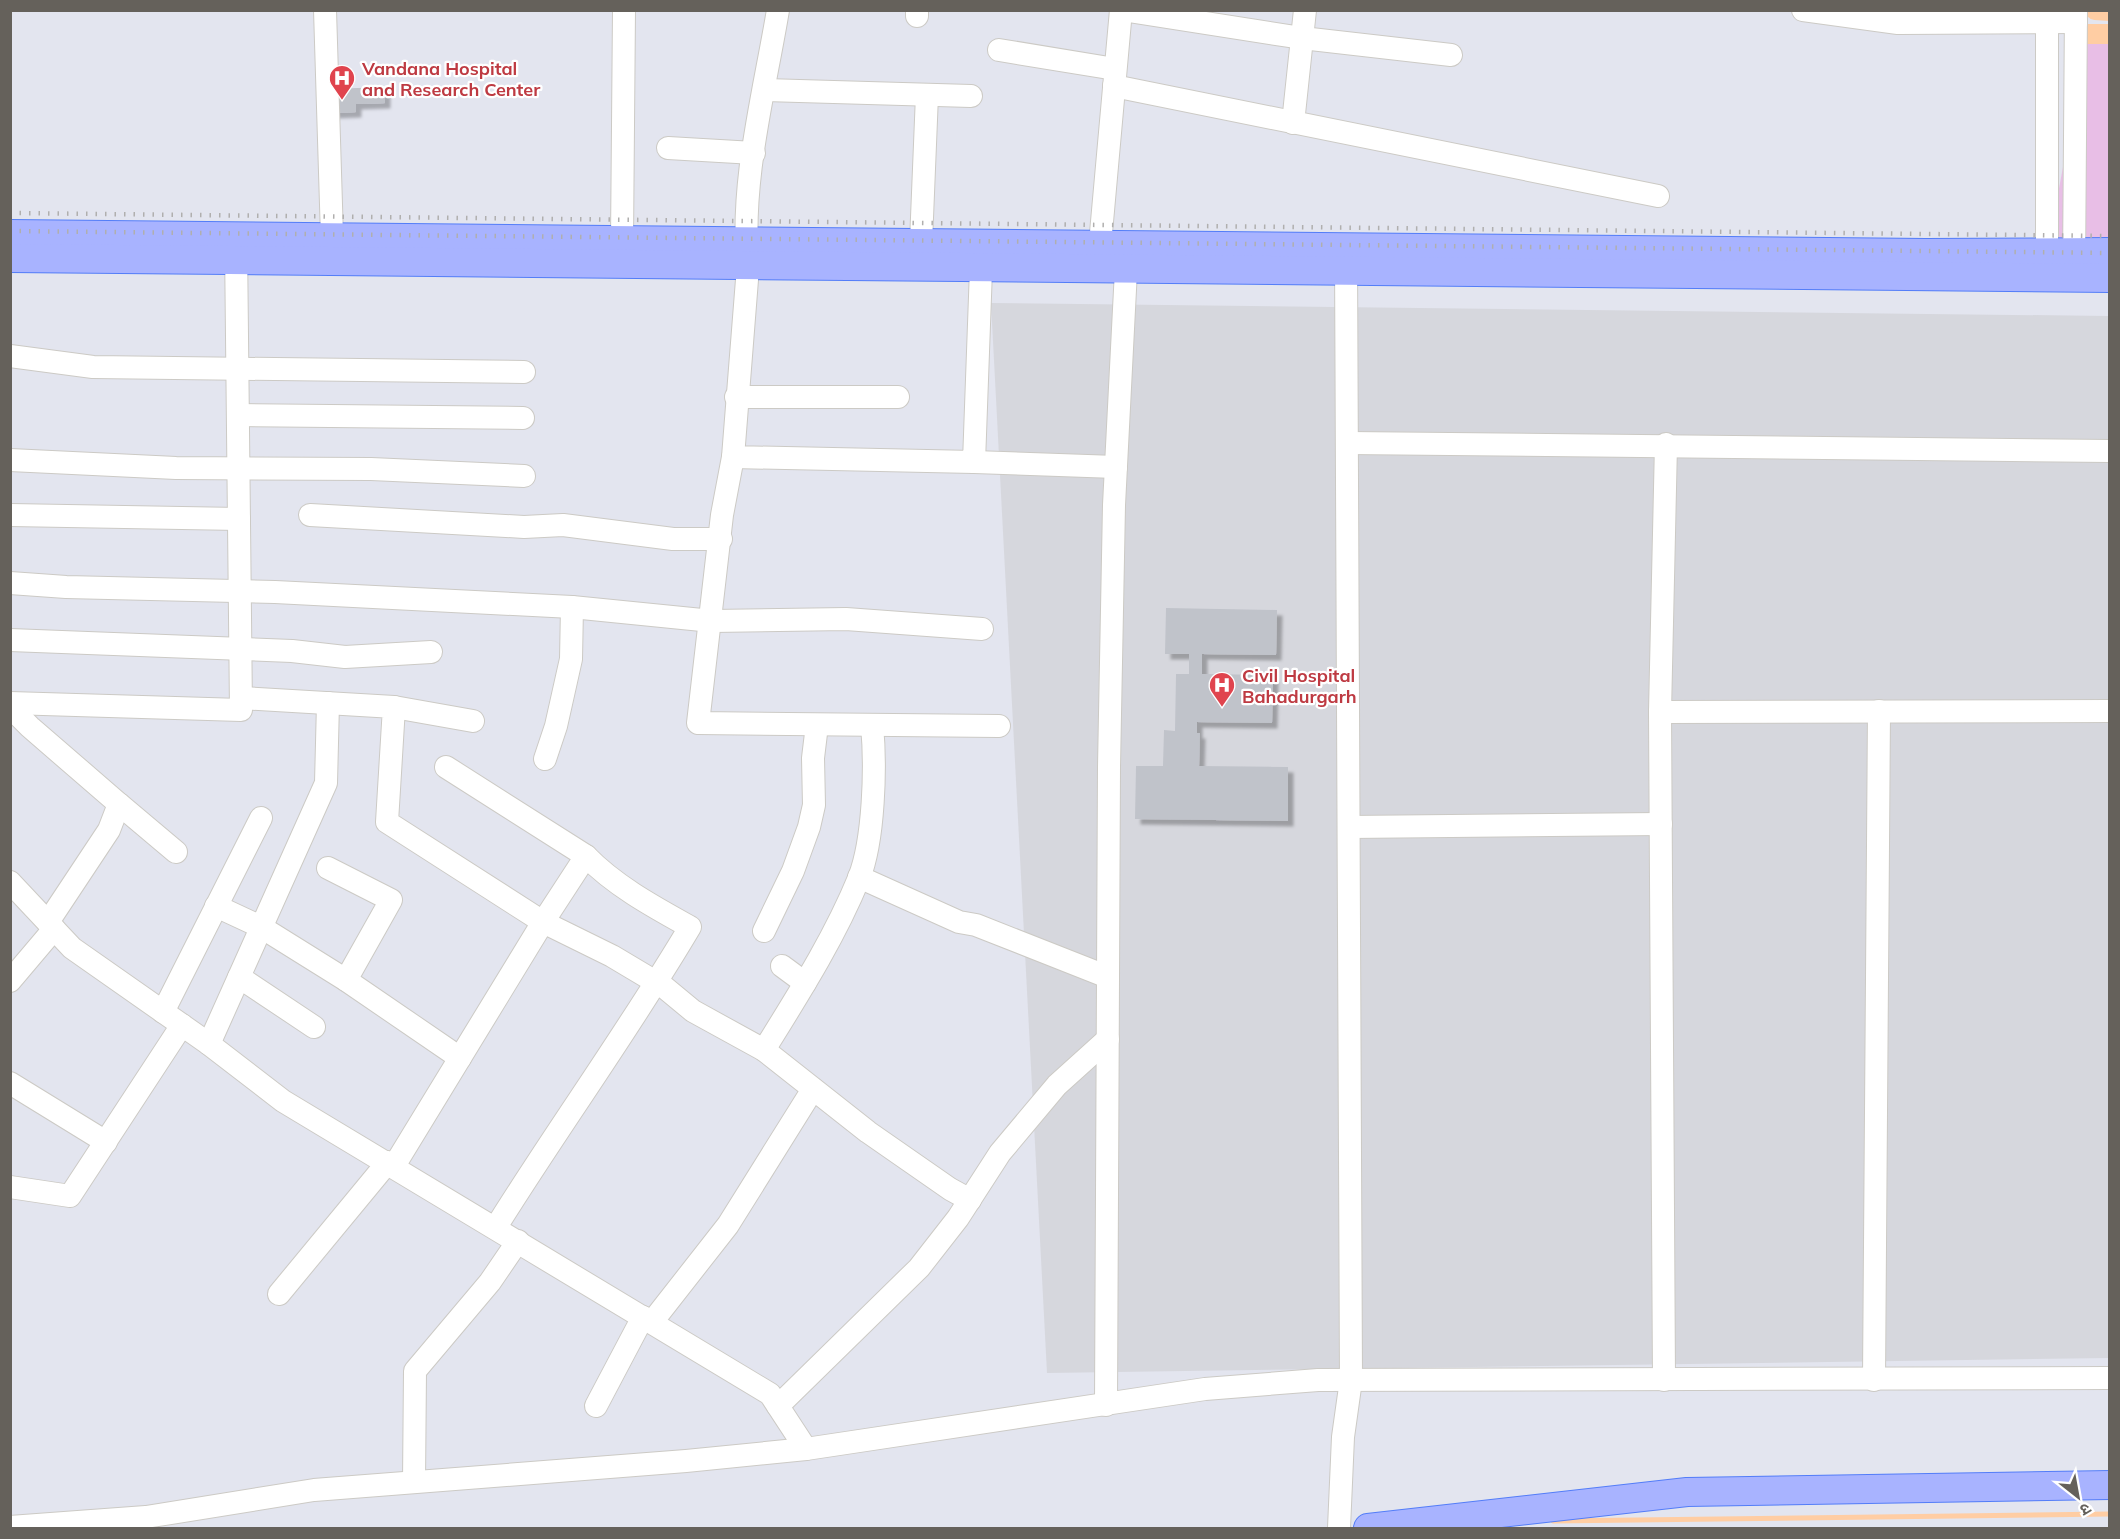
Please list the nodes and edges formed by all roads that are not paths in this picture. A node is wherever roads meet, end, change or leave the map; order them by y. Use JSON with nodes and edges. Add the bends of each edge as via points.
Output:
{"nodes":[{"id":1,"x":326,"y":10,"type":"edge"},
{"id":2,"x":624,"y":10,"type":"edge"},
{"id":3,"x":778,"y":10,"type":"edge"},
{"id":4,"x":1121,"y":10,"type":"edge"},
{"id":5,"x":1305,"y":10,"type":"edge"},
{"id":6,"x":1803,"y":10,"type":"edge"},
{"id":7,"x":2047,"y":16,"type":"edge"},
{"id":8,"x":2076,"y":16,"type":"edge"},
{"id":9,"x":1302,"y":38,"type":"junction"},
{"id":10,"x":999,"y":50,"type":"dead end"},
{"id":11,"x":1451,"y":55,"type":"dead end"},
{"id":12,"x":1115,"y":78,"type":"junction"},
{"id":13,"x":765,"y":90,"type":"junction"},
{"id":14,"x":927,"y":95,"type":"junction"},
{"id":15,"x":971,"y":96,"type":"dead end"},
{"id":16,"x":1293,"y":123,"type":"junction"},
{"id":17,"x":668,"y":148,"type":"dead end"},
{"id":18,"x":754,"y":153,"type":"junction"},
{"id":19,"x":1658,"y":196,"type":"dead end"},
{"id":20,"x":10,"y":234,"type":"edge"},
{"id":21,"x":332,"y":237,"type":"junction"},
{"id":22,"x":622,"y":240,"type":"junction"},
{"id":23,"x":921,"y":243,"type":"junction"},
{"id":24,"x":1100,"y":244,"type":"junction"},
{"id":25,"x":236,"y":249,"type":"junction"},
{"id":26,"x":2109,"y":252,"type":"edge"},
{"id":27,"x":747,"y":254,"type":"junction"},
{"id":28,"x":10,"y":258,"type":"edge"},
{"id":29,"x":1346,"y":260,"type":"junction"},
{"id":30,"x":2060,"y":265,"type":"junction"},
{"id":31,"x":981,"y":269,"type":"junction"},
{"id":32,"x":1126,"y":270,"type":"junction"},
{"id":33,"x":2109,"y":278,"type":"edge"},
{"id":34,"x":10,"y":356,"type":"edge"},
{"id":35,"x":238,"y":369,"type":"junction"},
{"id":36,"x":524,"y":372,"type":"dead end"},
{"id":37,"x":736,"y":397,"type":"junction"},
{"id":38,"x":898,"y":397,"type":"dead end"},
{"id":39,"x":238,"y":415,"type":"junction"},
{"id":40,"x":523,"y":418,"type":"dead end"},
{"id":41,"x":1348,"y":443,"type":"junction"},
{"id":42,"x":1666,"y":444,"type":"junction"},
{"id":43,"x":2109,"y":451,"type":"edge"},
{"id":44,"x":733,"y":457,"type":"junction"},
{"id":45,"x":10,"y":460,"type":"edge"},
{"id":46,"x":974,"y":462,"type":"junction"},
{"id":47,"x":1116,"y":467,"type":"junction"},
{"id":48,"x":239,"y":468,"type":"junction"},
{"id":49,"x":524,"y":476,"type":"dead end"},
{"id":50,"x":310,"y":514,"type":"dead end"},
{"id":51,"x":10,"y":515,"type":"edge"},
{"id":52,"x":239,"y":519,"type":"junction"},
{"id":53,"x":721,"y":539,"type":"junction"},
{"id":54,"x":10,"y":583,"type":"edge"},
{"id":55,"x":240,"y":592,"type":"junction"},
{"id":56,"x":572,"y":607,"type":"junction"},
{"id":57,"x":712,"y":621,"type":"junction"},
{"id":58,"x":982,"y":629,"type":"dead end"},
{"id":59,"x":10,"y":640,"type":"edge"},
{"id":60,"x":240,"y":650,"type":"junction"},
{"id":61,"x":431,"y":652,"type":"dead end"},
{"id":62,"x":241,"y":698,"type":"junction"},
{"id":63,"x":328,"y":703,"type":"junction"},
{"id":64,"x":10,"y":705,"type":"edge"},
{"id":65,"x":394,"y":707,"type":"junction"},
{"id":66,"x":1879,"y":711,"type":"junction"},
{"id":67,"x":2109,"y":711,"type":"edge"},
{"id":68,"x":1660,"y":712,"type":"junction"},
{"id":69,"x":473,"y":721,"type":"dead end"},
{"id":70,"x":817,"y":725,"type":"junction"},
{"id":71,"x":872,"y":725,"type":"junction"},
{"id":72,"x":999,"y":726,"type":"dead end"},
{"id":73,"x":545,"y":759,"type":"dead end"},
{"id":74,"x":446,"y":767,"type":"dead end"},
{"id":75,"x":119,"y":804,"type":"junction"},
{"id":76,"x":261,"y":818,"type":"dead end"},
{"id":77,"x":1661,"y":824,"type":"junction"},
{"id":78,"x":1349,"y":827,"type":"junction"},
{"id":79,"x":176,"y":852,"type":"dead end"},
{"id":80,"x":586,"y":856,"type":"junction"},
{"id":81,"x":328,"y":868,"type":"dead end"},
{"id":82,"x":859,"y":877,"type":"junction"},
{"id":83,"x":10,"y":882,"type":"edge"},
{"id":84,"x":216,"y":906,"type":"junction"},
{"id":85,"x":543,"y":922,"type":"junction"},
{"id":86,"x":51,"y":926,"type":"junction"},
{"id":87,"x":261,"y":927,"type":"junction"},
{"id":88,"x":764,"y":931,"type":"dead end"},
{"id":89,"x":782,"y":966,"type":"dead end"},
{"id":90,"x":239,"y":977,"type":"junction"},
{"id":91,"x":1108,"y":977,"type":"junction"},
{"id":92,"x":346,"y":980,"type":"junction"},
{"id":93,"x":10,"y":981,"type":"edge"},
{"id":94,"x":657,"y":983,"type":"junction"},
{"id":95,"x":805,"y":983,"type":"junction"},
{"id":96,"x":163,"y":1011,"type":"junction"},
{"id":97,"x":182,"y":1025,"type":"junction"},
{"id":98,"x":314,"y":1028,"type":"dead end"},
{"id":99,"x":1108,"y":1039,"type":"junction"},
{"id":100,"x":209,"y":1044,"type":"junction"},
{"id":101,"x":764,"y":1050,"type":"junction"},
{"id":102,"x":460,"y":1058,"type":"junction"},
{"id":103,"x":10,"y":1083,"type":"edge"},
{"id":104,"x":813,"y":1089,"type":"junction"},
{"id":105,"x":106,"y":1142,"type":"junction"},
{"id":106,"x":391,"y":1164,"type":"junction"},
{"id":107,"x":10,"y":1187,"type":"edge"},
{"id":108,"x":970,"y":1200,"type":"junction"},
{"id":109,"x":496,"y":1227,"type":"junction"},
{"id":110,"x":518,"y":1241,"type":"junction"},
{"id":111,"x":279,"y":1294,"type":"dead end"},
{"id":112,"x":647,"y":1319,"type":"junction"},
{"id":113,"x":2109,"y":1378,"type":"edge"},
{"id":114,"x":1351,"y":1380,"type":"junction"},
{"id":115,"x":1664,"y":1380,"type":"junction"},
{"id":116,"x":1874,"y":1380,"type":"junction"},
{"id":117,"x":1106,"y":1405,"type":"junction"},
{"id":118,"x":596,"y":1406,"type":"dead end"},
{"id":119,"x":778,"y":1406,"type":"junction"},
{"id":120,"x":806,"y":1449,"type":"junction"},
{"id":121,"x":414,"y":1482,"type":"junction"},
{"id":122,"x":2109,"y":1485,"type":"edge"},
{"id":123,"x":10,"y":1527,"type":"edge"},
{"id":124,"x":1339,"y":1528,"type":"edge"},
{"id":125,"x":1368,"y":1528,"type":"edge"}],
"edges":[{"from":1,"to":21,"type":"street"},
{"from":2,"to":22,"type":"street"},
{"from":3,"to":13,"type":"street"},
{"from":4,"to":9,"type":"street"},
{"from":4,"to":12,"type":"street"},
{"from":5,"to":9,"type":"street"},
{"from":6,"to":7,"type":"street","via":[[1898,23]]},
{"from":7,"to":8,"type":"street"},
{"from":7,"to":30,"type":"street"},
{"from":8,"to":30,"type":"street"},
{"from":9,"to":11,"type":"street"},
{"from":9,"to":16,"type":"street"},
{"from":10,"to":12,"type":"street"},
{"from":12,"to":16,"type":"street"},
{"from":12,"to":24,"type":"street"},
{"from":13,"to":14,"type":"street"},
{"from":13,"to":18,"type":"street"},
{"from":14,"to":15,"type":"street"},
{"from":14,"to":23,"type":"street"},
{"from":16,"to":19,"type":"street"},
{"from":17,"to":18,"type":"street"},
{"from":18,"to":27,"type":"street","via":[[748,193]]},
{"from":20,"to":25,"type":"main road"},
{"from":21,"to":22,"type":"main road"},
{"from":21,"to":25,"type":"main road"},
{"from":22,"to":27,"type":"main road"},
{"from":23,"to":24,"type":"main road"},
{"from":23,"to":27,"type":"main road"},
{"from":24,"to":29,"type":"main road"},
{"from":25,"to":27,"type":"main road"},
{"from":25,"to":28,"type":"main road"},
{"from":25,"to":35,"type":"street"},
{"from":26,"to":30,"type":"main road"},
{"from":27,"to":31,"type":"main road"},
{"from":27,"to":37,"type":"street"},
{"from":29,"to":30,"type":"main road"},
{"from":29,"to":32,"type":"main road"},
{"from":29,"to":41,"type":"street"},
{"from":30,"to":33,"type":"main road"},
{"from":31,"to":32,"type":"main road"},
{"from":31,"to":46,"type":"street"},
{"from":32,"to":47,"type":"street"},
{"from":34,"to":35,"type":"street","via":[[93,368]]},
{"from":35,"to":36,"type":"street"},
{"from":35,"to":39,"type":"street"},
{"from":37,"to":38,"type":"street"},
{"from":37,"to":44,"type":"street"},
{"from":39,"to":40,"type":"street"},
{"from":39,"to":48,"type":"street"},
{"from":41,"to":42,"type":"street"},
{"from":41,"to":78,"type":"street"},
{"from":42,"to":43,"type":"street"},
{"from":42,"to":68,"type":"street"},
{"from":44,"to":46,"type":"street"},
{"from":44,"to":53,"type":"street"},
{"from":45,"to":48,"type":"street"},
{"from":46,"to":47,"type":"street"},
{"from":47,"to":91,"type":"street"},
{"from":48,"to":49,"type":"street"},
{"from":48,"to":52,"type":"street"},
{"from":50,"to":53,"type":"street","via":[[524,527],[563,525],[674,539]]},
{"from":51,"to":52,"type":"street"},
{"from":52,"to":55,"type":"street"},
{"from":53,"to":57,"type":"street"},
{"from":54,"to":55,"type":"street"},
{"from":55,"to":56,"type":"street"},
{"from":55,"to":60,"type":"street"},
{"from":56,"to":57,"type":"street"},
{"from":56,"to":73,"type":"street","via":[[571,658]]},
{"from":57,"to":58,"type":"street","via":[[846,619]]},
{"from":57,"to":70,"type":"street","via":[[698,723]]},
{"from":59,"to":60,"type":"street"},
{"from":60,"to":61,"type":"street","via":[[345,657]]},
{"from":60,"to":62,"type":"street"},
{"from":62,"to":63,"type":"street"},
{"from":62,"to":64,"type":"street","via":[[241,710]]},
{"from":63,"to":65,"type":"street"},
{"from":63,"to":87,"type":"street","via":[[326,783]]},
{"from":64,"to":75,"type":"street"},
{"from":65,"to":69,"type":"street"},
{"from":65,"to":85,"type":"street","via":[[387,822]]},
{"from":66,"to":67,"type":"street"},
{"from":66,"to":68,"type":"street"},
{"from":66,"to":116,"type":"street"},
{"from":68,"to":77,"type":"street"},
{"from":70,"to":71,"type":"street"},
{"from":70,"to":88,"type":"street","via":[[814,805],[809,827]]},
{"from":71,"to":72,"type":"street"},
{"from":71,"to":82,"type":"street","via":[[871,831]]},
{"from":74,"to":80,"type":"street"},
{"from":75,"to":79,"type":"street"},
{"from":75,"to":86,"type":"street","via":[[109,830]]},
{"from":76,"to":84,"type":"street"},
{"from":77,"to":78,"type":"street"},
{"from":77,"to":115,"type":"street"},
{"from":78,"to":114,"type":"street"},
{"from":80,"to":85,"type":"street"},
{"from":80,"to":94,"type":"street","via":[[628,890],[690,927]]},
{"from":81,"to":92,"type":"street","via":[[391,900]]},
{"from":82,"to":91,"type":"street","via":[[959,922],[976,925]]},
{"from":82,"to":95,"type":"street"},
{"from":83,"to":86,"type":"street"},
{"from":84,"to":87,"type":"street"},
{"from":84,"to":96,"type":"street"},
{"from":85,"to":94,"type":"street"},
{"from":85,"to":102,"type":"street"},
{"from":86,"to":93,"type":"street"},
{"from":86,"to":96,"type":"street","via":[[72,948]]},
{"from":87,"to":90,"type":"street"},
{"from":87,"to":92,"type":"street"},
{"from":89,"to":95,"type":"street"},
{"from":90,"to":98,"type":"street"},
{"from":90,"to":100,"type":"street"},
{"from":91,"to":99,"type":"street"},
{"from":92,"to":102,"type":"street"},
{"from":94,"to":101,"type":"street","via":[[693,1011]]},
{"from":94,"to":109,"type":"street","via":[[610,1057],[557,1128]]},
{"from":95,"to":101,"type":"street"},
{"from":96,"to":97,"type":"street"},
{"from":97,"to":100,"type":"street"},
{"from":97,"to":105,"type":"street"},
{"from":99,"to":108,"type":"street","via":[[1057,1085],[1000,1153]]},
{"from":99,"to":117,"type":"street"},
{"from":100,"to":106,"type":"street","via":[[282,1101]]},
{"from":101,"to":104,"type":"street"},
{"from":102,"to":106,"type":"street"},
{"from":103,"to":105,"type":"street"},
{"from":104,"to":108,"type":"street","via":[[901,1155]]},
{"from":104,"to":112,"type":"street","via":[[728,1225]]},
{"from":105,"to":107,"type":"street","via":[[70,1196]]},
{"from":106,"to":109,"type":"street"},
{"from":106,"to":111,"type":"street"},
{"from":108,"to":119,"type":"street","via":[[919,1268]]},
{"from":109,"to":110,"type":"street"},
{"from":110,"to":112,"type":"street"},
{"from":110,"to":121,"type":"street","via":[[490,1282],[415,1371]]},
{"from":112,"to":118,"type":"street"},
{"from":112,"to":119,"type":"street","via":[[770,1394]]},
{"from":113,"to":116,"type":"street"},
{"from":114,"to":115,"type":"street"},
{"from":114,"to":117,"type":"street","via":[[1205,1389]]},
{"from":114,"to":124,"type":"street","via":[[1343,1437]]},
{"from":115,"to":116,"type":"street"},
{"from":117,"to":120,"type":"street"},
{"from":119,"to":120,"type":"street"},
{"from":120,"to":121,"type":"street"},
{"from":121,"to":123,"type":"street","via":[[314,1490],[146,1517]]},
{"from":122,"to":125,"type":"main road","via":[[1687,1492]]}]}
